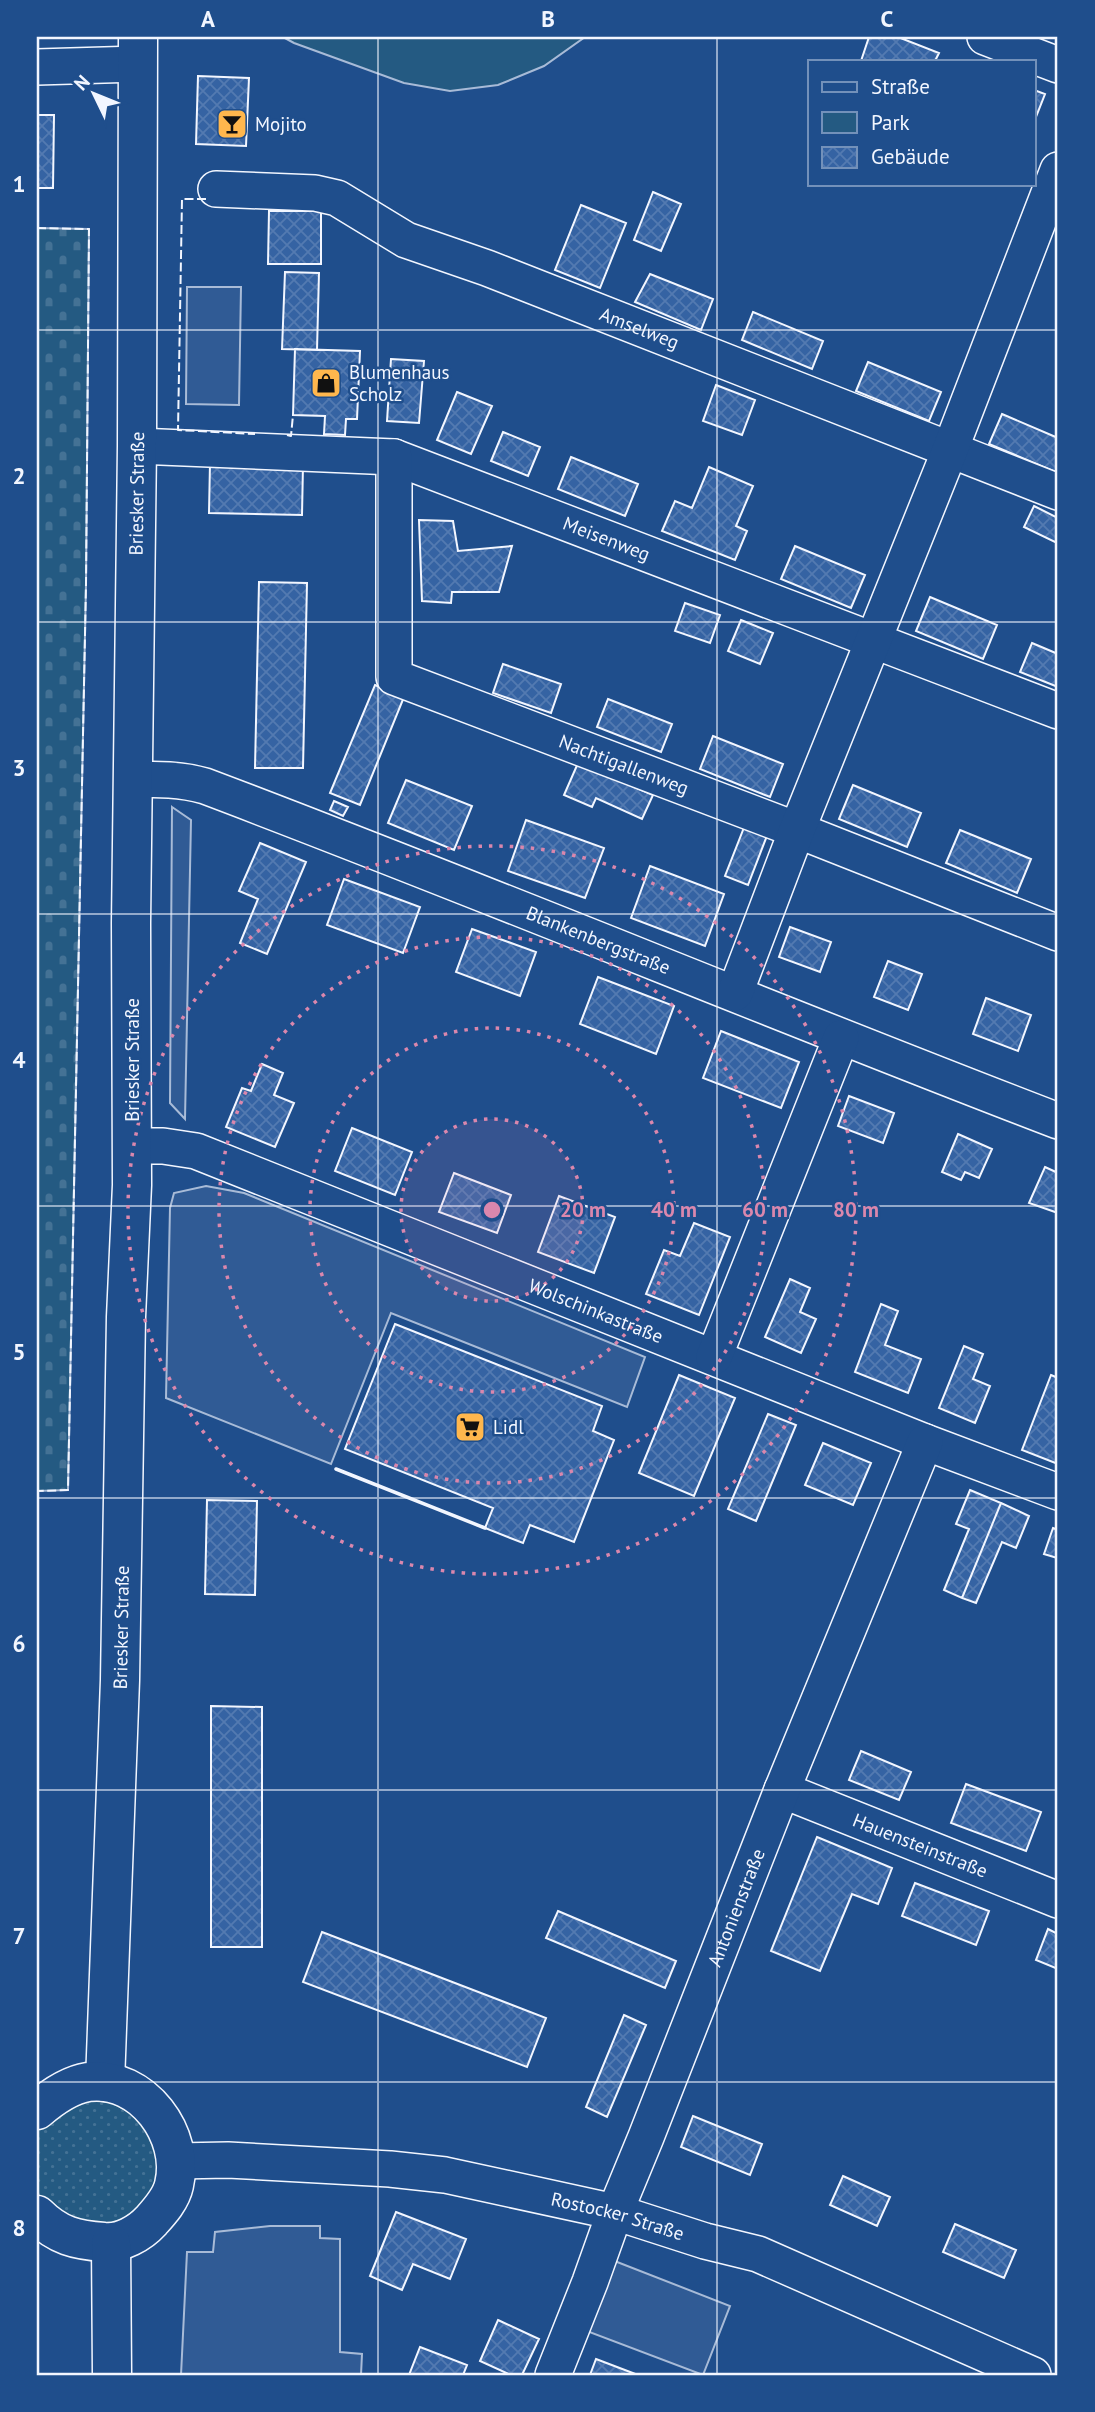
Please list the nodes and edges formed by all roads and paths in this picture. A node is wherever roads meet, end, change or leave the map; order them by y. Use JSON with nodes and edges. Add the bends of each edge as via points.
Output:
{"nodes":[{"id":1,"x":985,"y":37,"type":"edge"},
{"id":2,"x":138,"y":51,"type":"edge"},
{"id":3,"x":1058,"y":65,"type":"edge"},
{"id":4,"x":37,"y":67,"type":"edge"},
{"id":5,"x":1058,"y":170,"type":"edge"},
{"id":6,"x":216,"y":189,"type":"dead end"},
{"id":7,"x":1044,"y":248,"type":"edge"},
{"id":8,"x":137,"y":446,"type":"junction"},
{"id":9,"x":950,"y":450,"type":"junction"},
{"id":10,"x":394,"y":457,"type":"junction"},
{"id":11,"x":1058,"y":492,"type":"edge"},
{"id":12,"x":874,"y":639,"type":"junction"},
{"id":13,"x":1058,"y":711,"type":"edge"},
{"id":14,"x":133,"y":780,"type":"junction"},
{"id":15,"x":797,"y":830,"type":"junction"},
{"id":16,"x":1058,"y":933,"type":"edge"},
{"id":17,"x":735,"y":993,"type":"junction"},
{"id":18,"x":841,"y":1038,"type":"junction"},
{"id":19,"x":1058,"y":1121,"type":"edge"},
{"id":20,"x":132,"y":1146,"type":"junction"},
{"id":21,"x":714,"y":1357,"type":"junction"},
{"id":22,"x":925,"y":1442,"type":"junction"},
{"id":23,"x":1058,"y":1492,"type":"edge"},
{"id":24,"x":782,"y":1790,"type":"junction"},
{"id":25,"x":1058,"y":1899,"type":"edge"},
{"id":26,"x":106,"y":2082,"type":"junction"},
{"id":27,"x":37,"y":2110,"type":"edge"},
{"id":28,"x":177,"y":2161,"type":"junction"},
{"id":29,"x":615,"y":2212,"type":"junction"},
{"id":30,"x":37,"y":2215,"type":"edge"},
{"id":31,"x":111,"y":2243,"type":"junction"},
{"id":32,"x":112,"y":2375,"type":"edge"},
{"id":33,"x":553,"y":2375,"type":"edge"},
{"id":34,"x":1033,"y":2375,"type":"edge"}],
"edges":[{"from":1,"to":3,"type":"street"},
{"from":2,"to":4,"type":"street"},
{"from":2,"to":8,"type":"main road","name":"Briesker Straße"},
{"from":5,"to":7,"type":"street"},
{"from":6,"to":9,"type":"street","name":"Amselweg","via":[[337,198],[407,240]]},
{"from":7,"to":9,"type":"street"},
{"from":8,"to":10,"type":"street","name":"Meisenweg"},
{"from":8,"to":14,"type":"main road","name":"Briesker Straße"},
{"from":9,"to":11,"type":"street","name":"Amselweg"},
{"from":9,"to":12,"type":"street"},
{"from":10,"to":12,"type":"street","name":"Meisenweg"},
{"from":10,"to":15,"type":"street","name":"Nachtigallenweg","via":[[394,677]]},
{"from":12,"to":13,"type":"street","name":"Meisenweg"},
{"from":12,"to":15,"type":"street"},
{"from":14,"to":17,"type":"street","name":"Blankenbergstraße","via":[[165,779],[205,786]]},
{"from":14,"to":20,"type":"main road","name":"Briesker Straße"},
{"from":15,"to":16,"type":"street","name":"Nachtigallenweg"},
{"from":15,"to":17,"type":"street"},
{"from":17,"to":18,"type":"street","name":"Blankenbergstraße"},
{"from":18,"to":19,"type":"street","name":"Blankenbergstraße"},
{"from":18,"to":21,"type":"street"},
{"from":20,"to":21,"type":"street","name":"Wolschinkastraße","via":[[195,1151]]},
{"from":20,"to":26,"type":"main road","name":"Briesker Straße"},
{"from":21,"to":22,"type":"street","name":"Wolschinkastraße"},
{"from":22,"to":23,"type":"street","name":"Wolschinkastraße"},
{"from":22,"to":24,"type":"street","name":"Antonienstraße"},
{"from":24,"to":25,"type":"street","name":"Hauensteinstraße"},
{"from":24,"to":29,"type":"street","name":"Antonienstraße"},
{"from":26,"to":27,"type":"main road","via":[[70,2088]]},
{"from":26,"to":28,"type":"main road","via":[[141,2098],[156,2111],[167,2126]]},
{"from":28,"to":29,"type":"street","name":"Rostocker Straße","via":[[278,2162],[444,2175]]},
{"from":28,"to":31,"type":"main road","via":[[174,2188],[162,2208],[146,2227]]},
{"from":29,"to":33,"type":"street","name":"Antonienstraße"},
{"from":29,"to":34,"type":"street","name":"Rostocker Straße","via":[[758,2254]]},
{"from":30,"to":31,"type":"main road","via":[[74,2239]]},
{"from":31,"to":32,"type":"main road"}]}
